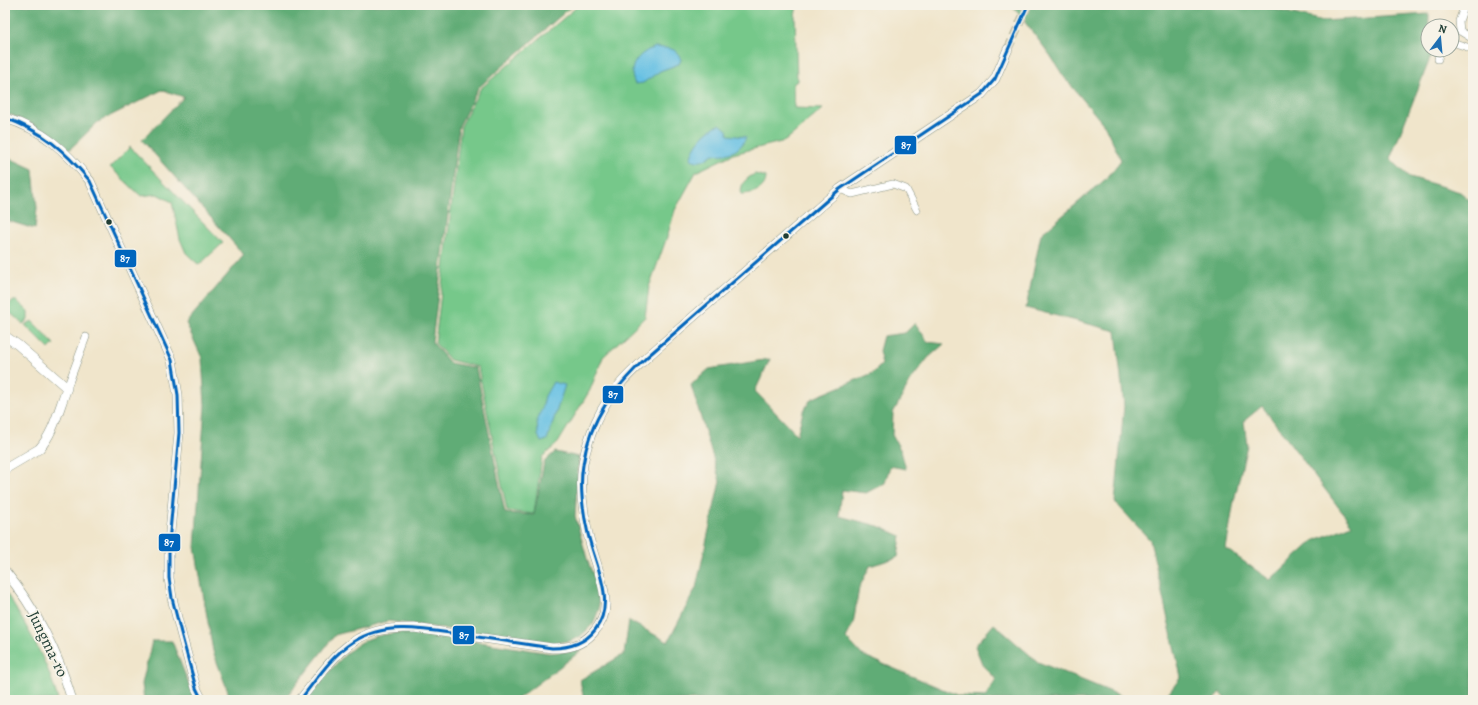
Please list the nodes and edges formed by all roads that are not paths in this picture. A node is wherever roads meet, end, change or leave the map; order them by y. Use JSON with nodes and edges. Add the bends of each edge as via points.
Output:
{"nodes":[{"id":1,"x":1465,"y":5,"type":"edge"},
{"id":2,"x":1473,"y":39,"type":"edge"},
{"id":3,"x":1460,"y":45,"type":"edge"},
{"id":4,"x":1008,"y":49,"type":"tunnel mouth"},
{"id":5,"x":1473,"y":49,"type":"edge"},
{"id":6,"x":5,"y":118,"type":"edge"},
{"id":7,"x":840,"y":190,"type":"junction"},
{"id":8,"x":917,"y":210,"type":"dead end"},
{"id":9,"x":5,"y":336,"type":"edge"},
{"id":10,"x":86,"y":337,"type":"dead end"},
{"id":11,"x":66,"y":388,"type":"junction"},
{"id":12,"x":5,"y":469,"type":"edge"},
{"id":13,"x":5,"y":571,"type":"edge"},
{"id":14,"x":72,"y":700,"type":"edge"},
{"id":15,"x":202,"y":700,"type":"edge"},
{"id":16,"x":300,"y":700,"type":"edge"}],
"edges":[{"from":1,"to":2,"type":"street","via":[[1459,21],[1460,31]]},
{"from":3,"to":5,"type":"street"},
{"from":4,"to":7,"type":"street","via":[[995,78],[982,94]]},
{"from":6,"to":15,"type":"street","via":[[33,128],[50,139],[76,163],[90,182],[172,360],[178,395],[179,433],[174,470],[169,578],[181,633],[196,688]]},
{"from":7,"to":8,"type":"street","via":[[852,194],[893,184],[906,189]]},
{"from":7,"to":16,"type":"street","via":[[647,357],[621,383],[600,412],[583,464],[582,493],[586,525],[606,600],[600,624],[587,639],[568,648],[552,648],[414,628],[377,631],[358,639],[339,652]]},
{"from":9,"to":11,"type":"street"},
{"from":10,"to":11,"type":"street"},
{"from":11,"to":12,"type":"street","via":[[49,436],[43,444]]},
{"from":13,"to":14,"type":"street","name":"Jungma-ro","via":[[44,628],[66,678]]}]}
